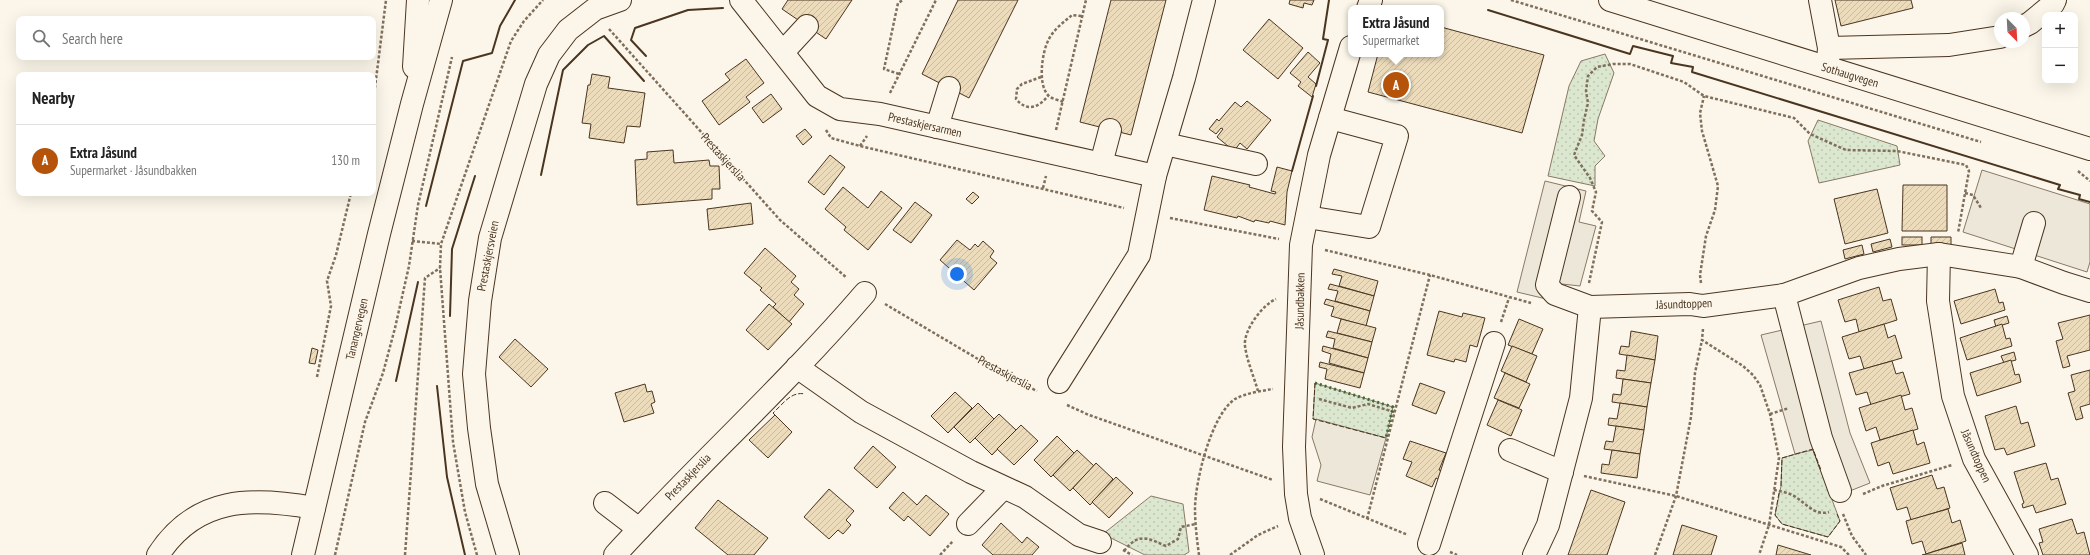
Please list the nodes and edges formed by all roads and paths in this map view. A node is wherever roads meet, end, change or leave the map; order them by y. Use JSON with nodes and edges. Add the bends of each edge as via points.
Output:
{"nodes":[{"id":1,"x":386,"y":0,"type":"edge"},
{"id":2,"x":418,"y":0,"type":"edge"},
{"id":3,"x":441,"y":0,"type":"edge"},
{"id":4,"x":620,"y":0,"type":"edge"},
{"id":5,"x":741,"y":0,"type":"edge"},
{"id":6,"x":903,"y":0,"type":"edge"},
{"id":7,"x":936,"y":0,"type":"edge"},
{"id":8,"x":1086,"y":0,"type":"edge"},
{"id":9,"x":1204,"y":0,"type":"edge"},
{"id":10,"x":1511,"y":0,"type":"edge"},
{"id":11,"x":1610,"y":0,"type":"edge"},
{"id":12,"x":1820,"y":0,"type":"edge"},
{"id":13,"x":2055,"y":0,"type":"edge"},
{"id":14,"x":595,"y":9,"type":"junction"},
{"id":15,"x":1082,"y":16,"type":"junction"},
{"id":16,"x":2030,"y":23,"type":"edge"},
{"id":17,"x":807,"y":26,"type":"dead end"},
{"id":18,"x":1994,"y":38,"type":"edge"},
{"id":19,"x":1348,"y":51,"type":"edge"},
{"id":20,"x":783,"y":52,"type":"junction"},
{"id":21,"x":452,"y":56,"type":"dead end"},
{"id":22,"x":1829,"y":58,"type":"junction"},
{"id":23,"x":900,"y":74,"type":"junction"},
{"id":24,"x":1041,"y":77,"type":"junction"},
{"id":25,"x":376,"y":79,"type":"edge"},
{"id":26,"x":949,"y":88,"type":"dead end"},
{"id":27,"x":1048,"y":96,"type":"junction"},
{"id":28,"x":1704,"y":96,"type":"junction"},
{"id":29,"x":1063,"y":102,"type":"junction"},
{"id":30,"x":412,"y":104,"type":"junction"},
{"id":31,"x":880,"y":114,"type":"junction"},
{"id":32,"x":1330,"y":118,"type":"junction"},
{"id":33,"x":823,"y":125,"type":"dead end"},
{"id":34,"x":937,"y":127,"type":"junction"},
{"id":35,"x":1110,"y":130,"type":"dead end"},
{"id":36,"x":1165,"y":144,"type":"junction"},
{"id":37,"x":1988,"y":144,"type":"dead end"},
{"id":38,"x":860,"y":146,"type":"junction"},
{"id":39,"x":2090,"y":149,"type":"edge"},
{"id":40,"x":1051,"y":153,"type":"junction"},
{"id":41,"x":1101,"y":164,"type":"junction"},
{"id":42,"x":1256,"y":164,"type":"dead end"},
{"id":43,"x":2071,"y":169,"type":"dead end"},
{"id":44,"x":1155,"y":176,"type":"junction"},
{"id":45,"x":2090,"y":181,"type":"edge"},
{"id":46,"x":1043,"y":188,"type":"junction"},
{"id":47,"x":1965,"y":193,"type":"junction"},
{"id":48,"x":350,"y":196,"type":"edge"},
{"id":49,"x":1570,"y":197,"type":"dead end"},
{"id":50,"x":1981,"y":208,"type":"dead end"},
{"id":51,"x":1148,"y":214,"type":"junction"},
{"id":52,"x":1307,"y":217,"type":"junction"},
{"id":53,"x":2034,"y":223,"type":"dead end"},
{"id":54,"x":412,"y":241,"type":"junction"},
{"id":55,"x":441,"y":244,"type":"dead end"},
{"id":56,"x":1301,"y":245,"type":"junction"},
{"id":57,"x":1946,"y":256,"type":"junction"},
{"id":58,"x":2021,"y":267,"type":"junction"},
{"id":59,"x":440,"y":268,"type":"dead end"},
{"id":60,"x":1430,"y":275,"type":"junction"},
{"id":61,"x":1701,"y":290,"type":"dead end"},
{"id":62,"x":2090,"y":291,"type":"edge"},
{"id":63,"x":865,"y":293,"type":"junction"},
{"id":64,"x":1784,"y":295,"type":"junction"},
{"id":65,"x":1281,"y":298,"type":"dead end"},
{"id":66,"x":1534,"y":304,"type":"dead end"},
{"id":67,"x":1590,"y":307,"type":"junction"},
{"id":68,"x":1703,"y":322,"type":"dead end"},
{"id":69,"x":1702,"y":340,"type":"junction"},
{"id":70,"x":1494,"y":342,"type":"dead end"},
{"id":71,"x":796,"y":367,"type":"junction"},
{"id":72,"x":317,"y":377,"type":"dead end"},
{"id":73,"x":1278,"y":389,"type":"dead end"},
{"id":74,"x":1258,"y":391,"type":"junction"},
{"id":75,"x":1055,"y":392,"type":"junction"},
{"id":76,"x":1314,"y":398,"type":"dead end"},
{"id":77,"x":1394,"y":412,"type":"junction"},
{"id":78,"x":1510,"y":450,"type":"dead end"},
{"id":79,"x":1204,"y":456,"type":"junction"},
{"id":80,"x":1953,"y":464,"type":"dead end"},
{"id":81,"x":1571,"y":473,"type":"junction"},
{"id":82,"x":1280,"y":482,"type":"dead end"},
{"id":83,"x":1003,"y":488,"type":"junction"},
{"id":84,"x":1774,"y":490,"type":"junction"},
{"id":85,"x":1676,"y":496,"type":"junction"},
{"id":86,"x":1318,"y":498,"type":"dead end"},
{"id":87,"x":1843,"y":502,"type":"junction"},
{"id":88,"x":605,"y":503,"type":"dead end"},
{"id":89,"x":314,"y":508,"type":"junction"},
{"id":90,"x":1367,"y":519,"type":"junction"},
{"id":91,"x":968,"y":524,"type":"dead end"},
{"id":92,"x":1196,"y":524,"type":"junction"},
{"id":93,"x":1279,"y":525,"type":"dead end"},
{"id":94,"x":1770,"y":525,"type":"junction"},
{"id":95,"x":638,"y":529,"type":"junction"},
{"id":96,"x":1100,"y":542,"type":"dead end"},
{"id":97,"x":1429,"y":544,"type":"joint"},
{"id":98,"x":1124,"y":550,"type":"dead end"},
{"id":99,"x":158,"y":555,"type":"edge"},
{"id":100,"x":303,"y":555,"type":"edge"},
{"id":101,"x":335,"y":555,"type":"edge"},
{"id":102,"x":405,"y":555,"type":"edge"},
{"id":103,"x":508,"y":555,"type":"edge"},
{"id":104,"x":615,"y":555,"type":"edge"},
{"id":105,"x":1199,"y":555,"type":"edge"},
{"id":106,"x":1230,"y":555,"type":"edge"},
{"id":107,"x":1313,"y":555,"type":"edge"},
{"id":108,"x":1534,"y":555,"type":"edge"},
{"id":109,"x":1655,"y":555,"type":"edge"},
{"id":110,"x":1759,"y":555,"type":"edge"},
{"id":111,"x":1848,"y":555,"type":"edge"},
{"id":112,"x":1866,"y":555,"type":"edge"},
{"id":113,"x":2027,"y":555,"type":"edge"}],
"edges":[{"from":1,"to":25,"type":"path"},
{"from":2,"to":30,"type":"street","name":"Tanangervegen"},
{"from":3,"to":30,"type":"street","name":"Tanangervegen"},
{"from":4,"to":14,"type":"street","name":"Prestaskjersveien"},
{"from":5,"to":20,"type":"street","name":"Prestaskjersarmen"},
{"from":6,"to":23,"type":"path","via":[[898,3],[884,69]]},
{"from":7,"to":23,"type":"path"},
{"from":8,"to":15,"type":"path"},
{"from":9,"to":36,"type":"street"},
{"from":10,"to":37,"type":"path"},
{"from":11,"to":22,"type":"street","name":"Sothaugvegen"},
{"from":12,"to":22,"type":"street"},
{"from":13,"to":16,"type":"street"},
{"from":14,"to":63,"type":"path","name":"Prestaskjerslia","via":[[605,24],[780,220]]},
{"from":14,"to":103,"type":"street","name":"Prestaskjersveien","via":[[568,30],[549,55],[536,84],[490,238],[480,301],[474,374],[487,484]]},
{"from":15,"to":24,"type":"path","via":[[1072,14],[1057,27],[1048,40]]},
{"from":15,"to":29,"type":"path"},
{"from":17,"to":20,"type":"street"},
{"from":18,"to":22,"type":"street"},
{"from":19,"to":32,"type":"street","name":"Jåsundbakken"},
{"from":20,"to":31,"type":"street","name":"Prestaskjersarmen","via":[[817,96],[840,109]]},
{"from":21,"to":54,"type":"path"},
{"from":22,"to":39,"type":"street","name":"Sothaugvegen"},
{"from":23,"to":31,"type":"path"},
{"from":24,"to":27,"type":"path"},
{"from":24,"to":27,"type":"path","via":[[1022,84],[1017,89],[1016,99],[1027,108],[1036,107]]},
{"from":26,"to":34,"type":"street"},
{"from":27,"to":29,"type":"path"},
{"from":28,"to":47,"type":"path","via":[[1794,118],[1810,134],[1846,150],[1897,151],[1966,165],[1969,171]]},
{"from":28,"to":61,"type":"path","via":[[1700,113],[1702,131],[1718,186],[1715,210],[1706,236],[1700,275]]},
{"from":28,"to":67,"type":"path","via":[[1684,82],[1630,64],[1597,67],[1588,76],[1588,103],[1582,135],[1574,155],[1596,192],[1592,211],[1602,222],[1587,290]]},
{"from":29,"to":40,"type":"path"},
{"from":30,"to":89,"type":"street","name":"Tanangervegen"},
{"from":31,"to":34,"type":"street","name":"Prestaskjersarmen"},
{"from":31,"to":38,"type":"path"},
{"from":32,"to":52,"type":"street","name":"Jåsundbakken","via":[[1319,155]]},
{"from":32,"to":52,"type":"street","via":[[1397,136],[1369,227]]},
{"from":33,"to":38,"type":"path","via":[[831,138]]},
{"from":34,"to":40,"type":"street","name":"Prestaskjersarmen"},
{"from":35,"to":41,"type":"street"},
{"from":36,"to":42,"type":"street"},
{"from":36,"to":44,"type":"street"},
{"from":38,"to":46,"type":"path"},
{"from":40,"to":41,"type":"street","name":"Prestaskjersarmen"},
{"from":40,"to":46,"type":"path"},
{"from":41,"to":44,"type":"street","name":"Prestaskjersarmen"},
{"from":43,"to":45,"type":"path"},
{"from":44,"to":51,"type":"street"},
{"from":46,"to":51,"type":"path"},
{"from":47,"to":50,"type":"path","via":[[1973,195]]},
{"from":47,"to":57,"type":"path"},
{"from":48,"to":72,"type":"path","via":[[327,281],[330,306]]},
{"from":49,"to":67,"type":"street","via":[[1547,285],[1555,294]]},
{"from":51,"to":56,"type":"path"},
{"from":51,"to":75,"type":"street","via":[[1139,255]]},
{"from":52,"to":56,"type":"street","name":"Jåsundbakken"},
{"from":53,"to":58,"type":"street"},
{"from":54,"to":55,"type":"path"},
{"from":54,"to":101,"type":"path","via":[[395,328],[383,373],[365,422]]},
{"from":56,"to":60,"type":"path"},
{"from":56,"to":107,"type":"street","name":"Jåsundbakken","via":[[1295,471],[1300,518]]},
{"from":57,"to":58,"type":"street","name":"Jåsundtoppen"},
{"from":57,"to":64,"type":"street","name":"Jåsundtoppen","via":[[1899,259],[1859,268]]},
{"from":57,"to":113,"type":"street","name":"Jåsundtoppen","via":[[1938,301],[1953,396],[1974,459]]},
{"from":58,"to":62,"type":"street","name":"Jåsundtoppen"},
{"from":59,"to":102,"type":"path","via":[[425,278]]},
{"from":60,"to":66,"type":"path"},
{"from":60,"to":77,"type":"path"},
{"from":63,"to":71,"type":"street","name":"Prestaskjerslia"},
{"from":63,"to":75,"type":"path","name":"Prestaskjerslia","via":[[910,317],[1005,375]]},
{"from":64,"to":67,"type":"street","name":"Jåsundtoppen","via":[[1702,306],[1690,304]]},
{"from":64,"to":87,"type":"street","via":[[1821,438]]},
{"from":65,"to":74,"type":"path","via":[[1260,311],[1252,322],[1244,345]]},
{"from":67,"to":81,"type":"street"},
{"from":68,"to":69,"type":"path"},
{"from":69,"to":84,"type":"path","via":[[1744,366],[1760,385],[1770,414],[1779,458]]},
{"from":69,"to":85,"type":"path"},
{"from":70,"to":97,"type":"street"},
{"from":71,"to":83,"type":"street","via":[[861,412]]},
{"from":71,"to":95,"type":"street","name":"Prestaskjerslia"},
{"from":73,"to":74,"type":"path"},
{"from":74,"to":79,"type":"path","via":[[1235,400],[1218,418]]},
{"from":75,"to":79,"type":"path","name":"Prestaskjerslia","via":[[1089,415]]},
{"from":76,"to":77,"type":"path","via":[[1352,408],[1368,404]]},
{"from":77,"to":90,"type":"path"},
{"from":78,"to":81,"type":"street"},
{"from":79,"to":82,"type":"path","name":"Prestaskjerslia"},
{"from":79,"to":92,"type":"path","via":[[1197,488]]},
{"from":80,"to":87,"type":"path","via":[[1882,486]]},
{"from":81,"to":85,"type":"path"},
{"from":81,"to":108,"type":"street"},
{"from":83,"to":91,"type":"street"},
{"from":83,"to":96,"type":"street","via":[[1025,497],[1075,533]]},
{"from":84,"to":87,"type":"path","via":[[1791,494],[1814,511],[1825,513]]},
{"from":84,"to":94,"type":"path"},
{"from":85,"to":94,"type":"path"},
{"from":85,"to":109,"type":"path"},
{"from":86,"to":90,"type":"path"},
{"from":87,"to":112,"type":"path","via":[[1852,536]]},
{"from":88,"to":95,"type":"street"},
{"from":89,"to":99,"type":"street","via":[[259,501],[216,508],[181,528]]},
{"from":89,"to":100,"type":"street","name":"Tanangervegen"},
{"from":90,"to":97,"type":"path"},
{"from":92,"to":98,"type":"path","via":[[1181,528],[1178,539],[1166,546],[1147,538],[1138,538]]},
{"from":92,"to":105,"type":"path"},
{"from":93,"to":106,"type":"path","via":[[1258,535]]},
{"from":94,"to":110,"type":"path"},
{"from":94,"to":111,"type":"path","via":[[1842,547]]},
{"from":95,"to":104,"type":"street","name":"Prestaskjerslia"}]}
